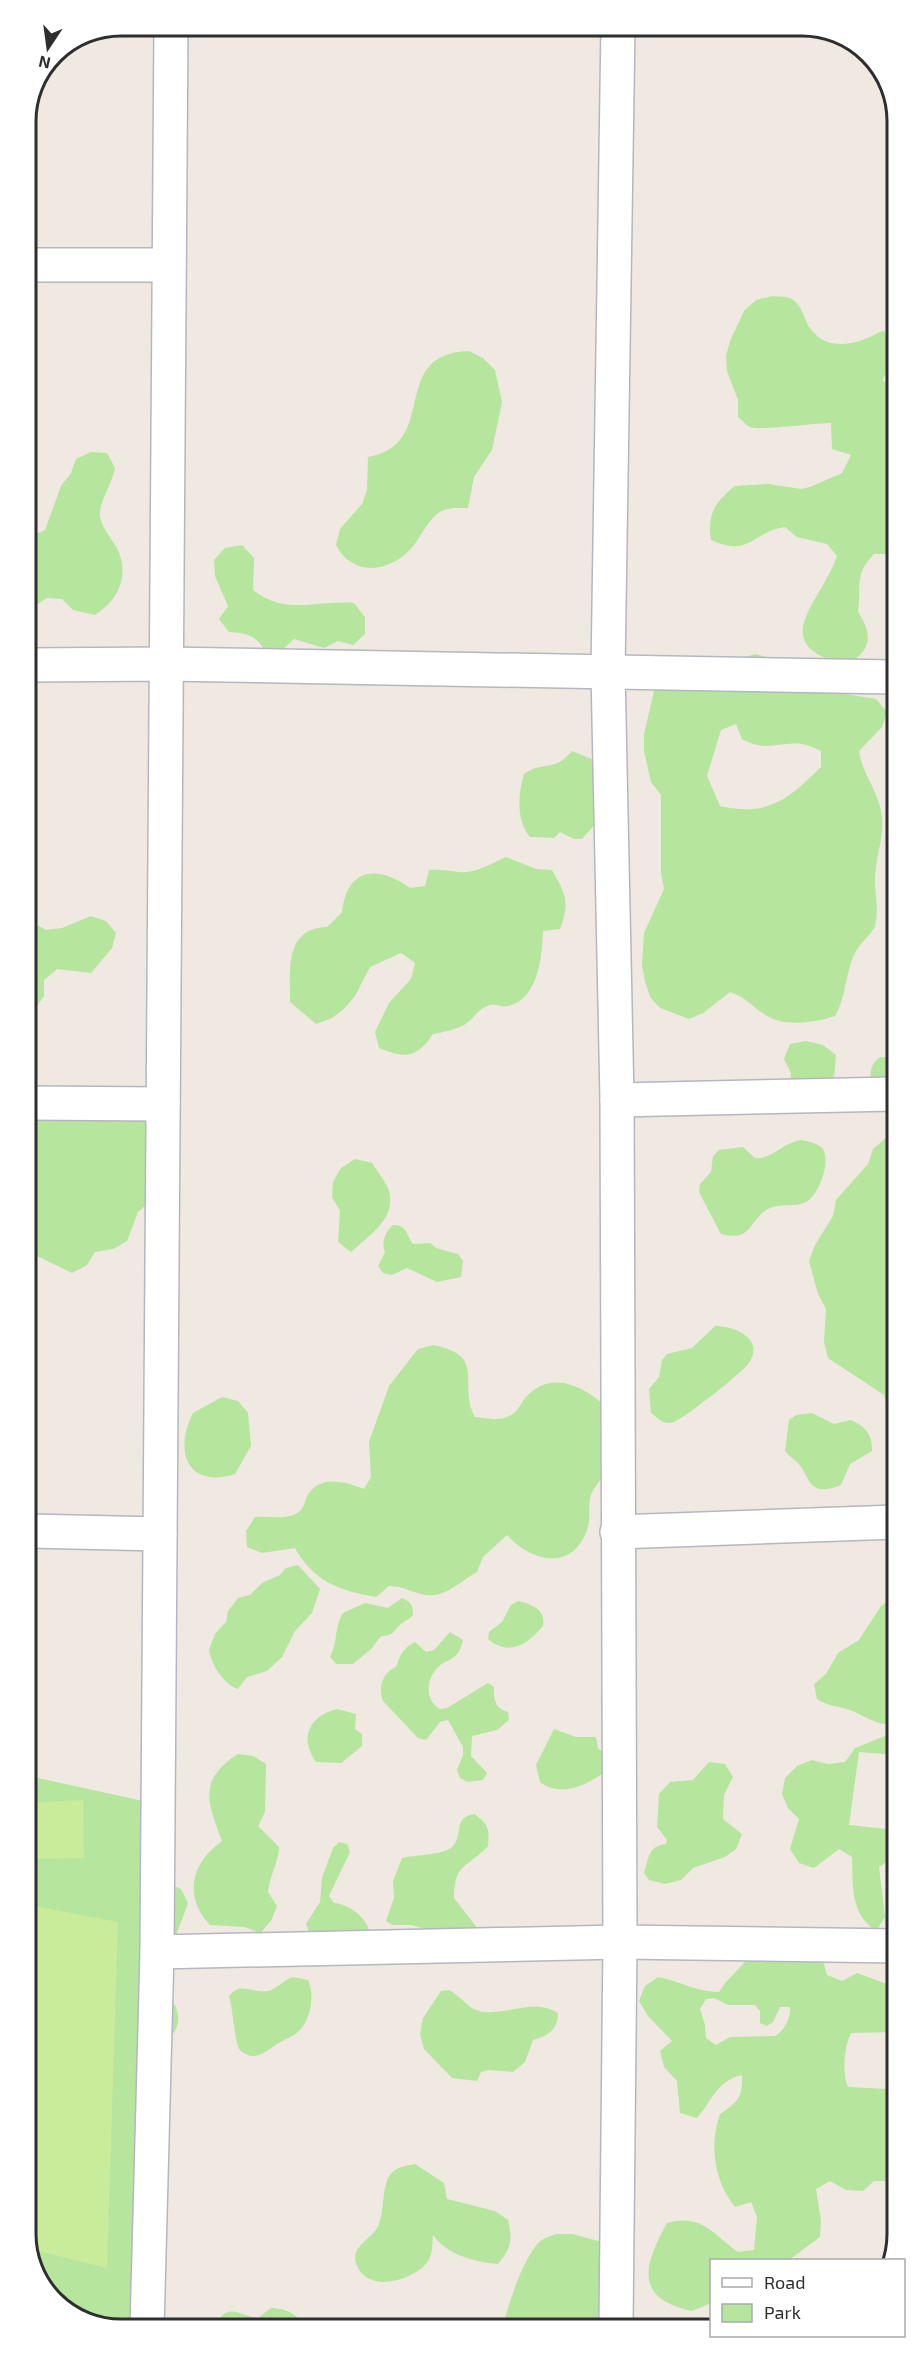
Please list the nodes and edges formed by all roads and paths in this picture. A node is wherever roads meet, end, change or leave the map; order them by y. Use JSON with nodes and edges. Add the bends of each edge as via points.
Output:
{"nodes":[{"id":1,"x":171,"y":36,"type":"edge"},
{"id":2,"x":618,"y":36,"type":"edge"},
{"id":3,"x":36,"y":265,"type":"edge"},
{"id":4,"x":169,"y":265,"type":"junction"},
{"id":5,"x":166,"y":664,"type":"junction"},
{"id":6,"x":36,"y":665,"type":"edge"},
{"id":7,"x":608,"y":671,"type":"junction"},
{"id":8,"x":887,"y":677,"type":"edge"},
{"id":9,"x":887,"y":1094,"type":"edge"},
{"id":10,"x":617,"y":1100,"type":"junction"},
{"id":11,"x":36,"y":1103,"type":"edge"},
{"id":12,"x":163,"y":1104,"type":"junction"},
{"id":13,"x":887,"y":1522,"type":"edge"},
{"id":14,"x":36,"y":1531,"type":"edge"},
{"id":15,"x":617,"y":1532,"type":"junction"},
{"id":16,"x":160,"y":1534,"type":"junction"},
{"id":17,"x":620,"y":1942,"type":"junction"},
{"id":18,"x":887,"y":1946,"type":"edge"},
{"id":19,"x":157,"y":1952,"type":"junction"},
{"id":20,"x":147,"y":2319,"type":"edge"},
{"id":21,"x":616,"y":2319,"type":"edge"}],
"edges":[{"from":1,"to":4,"type":"street"},
{"from":2,"to":7,"type":"street"},
{"from":3,"to":4,"type":"street"},
{"from":4,"to":5,"type":"street"},
{"from":5,"to":6,"type":"street"},
{"from":5,"to":7,"type":"street"},
{"from":5,"to":12,"type":"street"},
{"from":7,"to":8,"type":"street"},
{"from":7,"to":10,"type":"street"},
{"from":9,"to":10,"type":"street"},
{"from":10,"to":15,"type":"street"},
{"from":11,"to":12,"type":"street"},
{"from":12,"to":16,"type":"street"},
{"from":13,"to":15,"type":"street"},
{"from":14,"to":16,"type":"street"},
{"from":15,"to":17,"type":"street"},
{"from":16,"to":19,"type":"street"},
{"from":17,"to":18,"type":"street"},
{"from":17,"to":19,"type":"street"},
{"from":17,"to":21,"type":"street"},
{"from":19,"to":20,"type":"street"}]}
